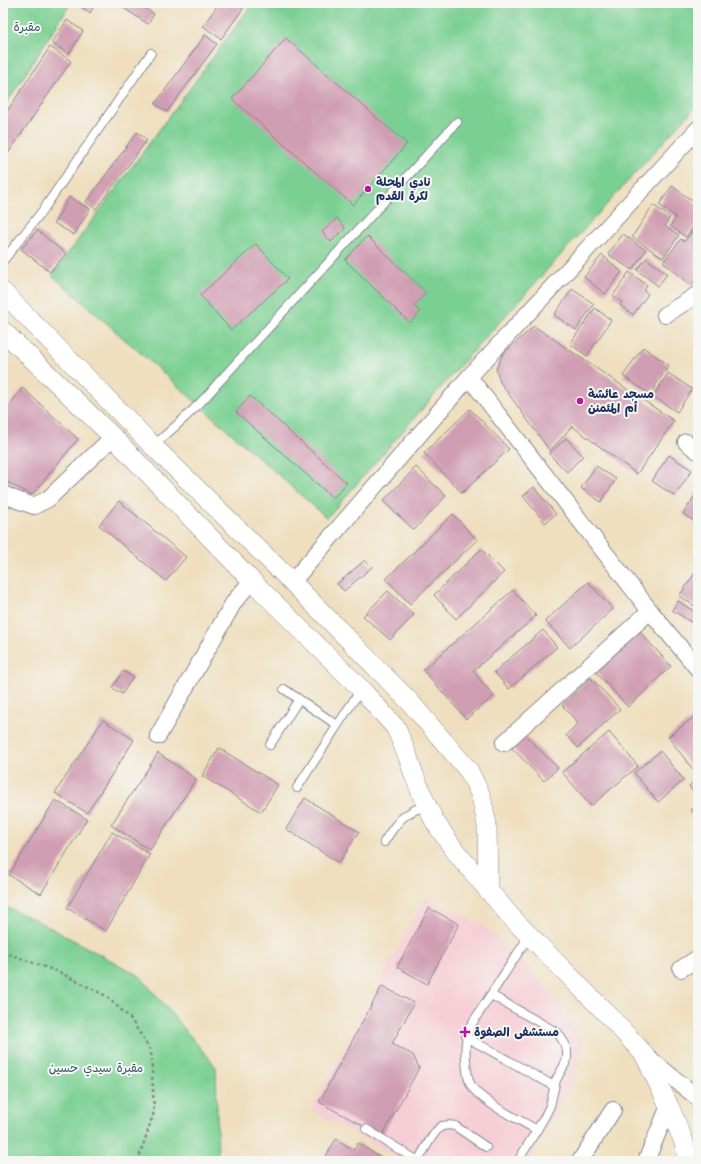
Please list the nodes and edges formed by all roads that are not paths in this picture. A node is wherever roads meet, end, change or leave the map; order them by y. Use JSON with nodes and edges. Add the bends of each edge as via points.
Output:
{"nodes":[{"id":1,"x":150,"y":53,"type":"dead end"},
{"id":2,"x":457,"y":122,"type":"dead end"},
{"id":3,"x":698,"y":129,"type":"edge"},
{"id":4,"x":3,"y":261,"type":"edge"},
{"id":5,"x":3,"y":292,"type":"edge"},
{"id":6,"x":698,"y":294,"type":"edge"},
{"id":7,"x":665,"y":315,"type":"dead end"},
{"id":8,"x":3,"y":331,"type":"edge"},
{"id":9,"x":469,"y":377,"type":"junction"},
{"id":10,"x":113,"y":437,"type":"junction"},
{"id":11,"x":153,"y":446,"type":"junction"},
{"id":12,"x":3,"y":494,"type":"edge"},
{"id":13,"x":253,"y":582,"type":"junction"},
{"id":14,"x":292,"y":582,"type":"junction"},
{"id":15,"x":650,"y":611,"type":"junction"},
{"id":16,"x":698,"y":669,"type":"edge"},
{"id":17,"x":284,"y":689,"type":"dead end"},
{"id":18,"x":361,"y":689,"type":"junction"},
{"id":19,"x":299,"y":699,"type":"junction"},
{"id":20,"x":409,"y":701,"type":"junction"},
{"id":21,"x":338,"y":725,"type":"junction"},
{"id":22,"x":396,"y":728,"type":"junction"},
{"id":23,"x":158,"y":736,"type":"dead end"},
{"id":24,"x":504,"y":743,"type":"dead end"},
{"id":25,"x":270,"y":745,"type":"dead end"},
{"id":26,"x":297,"y":788,"type":"dead end"},
{"id":27,"x":428,"y":806,"type":"junction"},
{"id":28,"x":384,"y":842,"type":"dead end"},
{"id":29,"x":488,"y":891,"type":"junction"},
{"id":30,"x":529,"y":936,"type":"junction"},
{"id":31,"x":698,"y":958,"type":"edge"},
{"id":32,"x":681,"y":969,"type":"dead end"},
{"id":33,"x":491,"y":995,"type":"junction"},
{"id":34,"x":466,"y":1037,"type":"junction"},
{"id":35,"x":644,"y":1054,"type":"junction"},
{"id":36,"x":554,"y":1086,"type":"junction"},
{"id":37,"x":698,"y":1098,"type":"edge"},
{"id":38,"x":669,"y":1106,"type":"junction"},
{"id":39,"x":613,"y":1110,"type":"dead end"},
{"id":40,"x":366,"y":1129,"type":"dead end"},
{"id":41,"x":537,"y":1130,"type":"junction"},
{"id":42,"x":486,"y":1147,"type":"dead end"},
{"id":43,"x":518,"y":1161,"type":"edge"},
{"id":44,"x":580,"y":1161,"type":"edge"},
{"id":45,"x":646,"y":1161,"type":"edge"},
{"id":46,"x":688,"y":1161,"type":"edge"}],
"edges":[{"from":1,"to":4,"type":"lane","via":[[42,210]]},
{"from":2,"to":11,"type":"lane","via":[[201,403]]},
{"from":3,"to":9,"type":"street"},
{"from":5,"to":11,"type":"street"},
{"from":6,"to":7,"type":"street"},
{"from":8,"to":10,"type":"street"},
{"from":9,"to":14,"type":"street"},
{"from":9,"to":15,"type":"street"},
{"from":10,"to":12,"type":"street","via":[[48,499],[34,506]]},
{"from":10,"to":13,"type":"street"},
{"from":11,"to":14,"type":"street"},
{"from":13,"to":18,"type":"street"},
{"from":13,"to":23,"type":"street","via":[[234,602]]},
{"from":14,"to":20,"type":"street"},
{"from":15,"to":16,"type":"street"},
{"from":15,"to":24,"type":"street"},
{"from":17,"to":19,"type":"lane"},
{"from":18,"to":21,"type":"lane"},
{"from":18,"to":22,"type":"street"},
{"from":19,"to":21,"type":"lane"},
{"from":19,"to":25,"type":"lane"},
{"from":20,"to":22,"type":"street"},
{"from":20,"to":29,"type":"street","via":[[469,771],[481,796],[488,825]]},
{"from":21,"to":26,"type":"lane"},
{"from":22,"to":27,"type":"street"},
{"from":27,"to":28,"type":"lane","via":[[418,808],[400,819]]},
{"from":27,"to":29,"type":"street","via":[[444,837]]},
{"from":29,"to":30,"type":"street"},
{"from":30,"to":33,"type":"lane"},
{"from":30,"to":35,"type":"street"},
{"from":31,"to":32,"type":"street"},
{"from":33,"to":34,"type":"lane"},
{"from":33,"to":36,"type":"lane","via":[[552,1029],[562,1038],[567,1058]]},
{"from":34,"to":36,"type":"lane"},
{"from":34,"to":41,"type":"lane","via":[[468,1077],[474,1090],[485,1100]]},
{"from":35,"to":37,"type":"street"},
{"from":35,"to":38,"type":"street"},
{"from":36,"to":41,"type":"lane","via":[[550,1106]]},
{"from":38,"to":45,"type":"street"},
{"from":38,"to":46,"type":"street","via":[[684,1142]]},
{"from":39,"to":44,"type":"street"},
{"from":40,"to":42,"type":"lane","via":[[418,1161],[438,1129],[446,1125],[455,1126]]},
{"from":41,"to":43,"type":"lane"}]}
